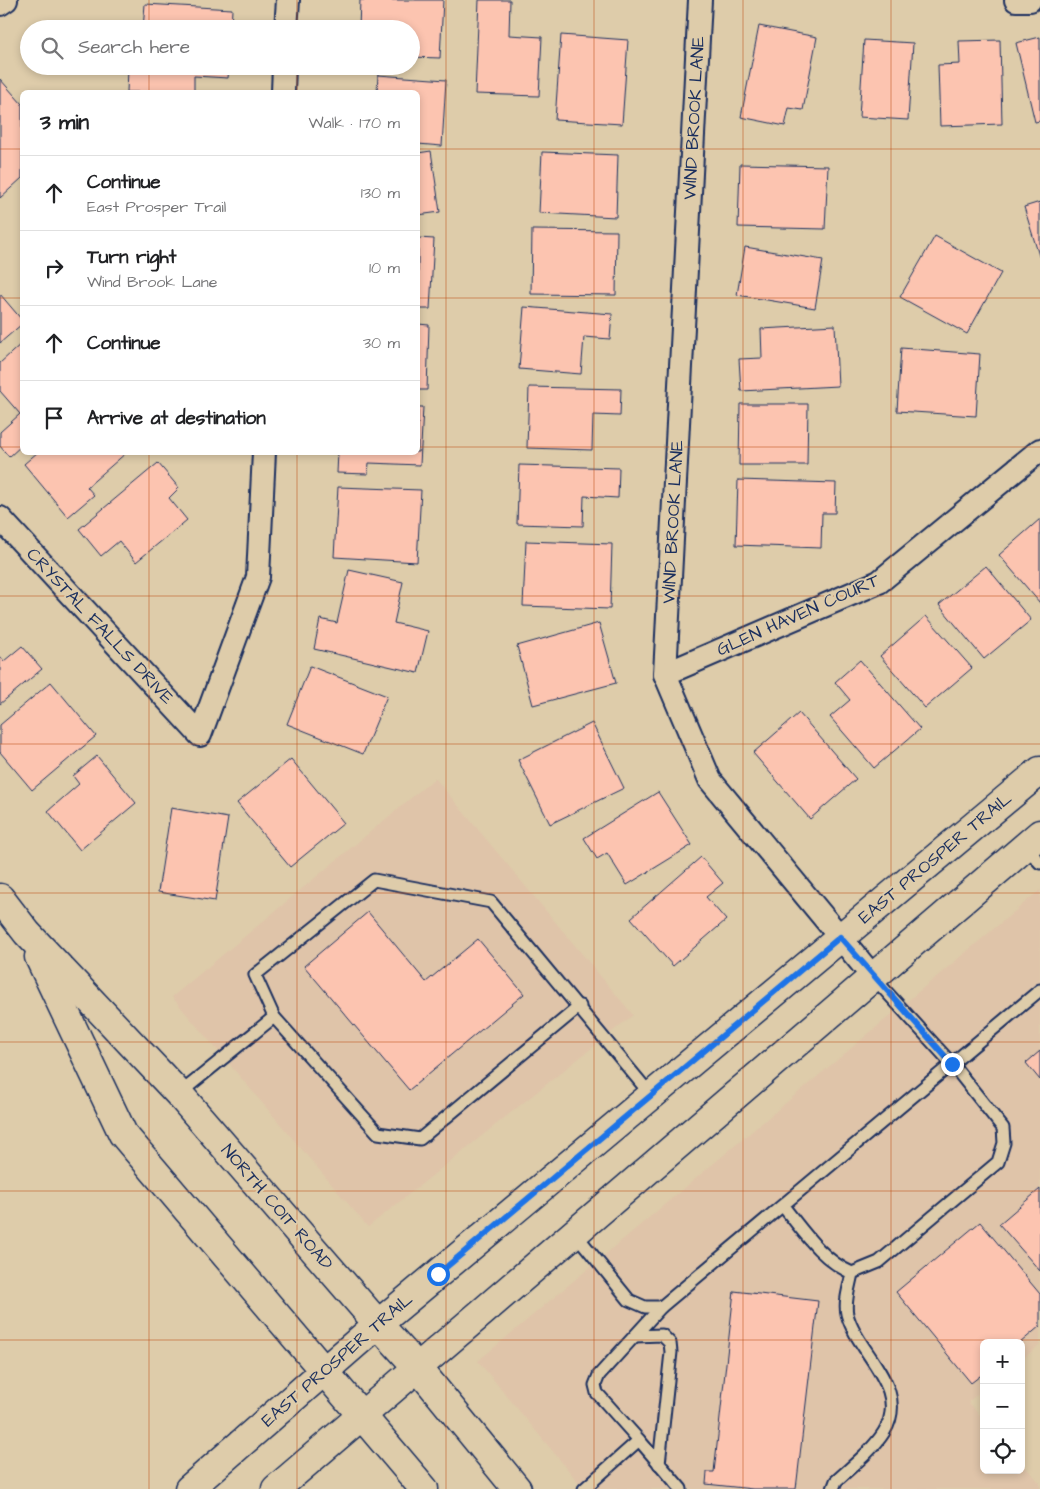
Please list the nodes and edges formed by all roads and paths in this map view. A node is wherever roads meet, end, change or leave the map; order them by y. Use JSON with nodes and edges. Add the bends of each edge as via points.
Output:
{"nodes":[{"id":1,"x":6,"y":0,"type":"edge"},
{"id":2,"x":288,"y":0,"type":"edge"},
{"id":3,"x":700,"y":0,"type":"edge"},
{"id":4,"x":1016,"y":0,"type":"edge"},
{"id":5,"x":1030,"y":0,"type":"edge"},
{"id":6,"x":0,"y":4,"type":"edge"},
{"id":7,"x":287,"y":20,"type":"edge"},
{"id":8,"x":284,"y":75,"type":"edge"},
{"id":9,"x":283,"y":90,"type":"edge"},
{"id":10,"x":1040,"y":450,"type":"edge"},
{"id":11,"x":264,"y":455,"type":"edge"},
{"id":12,"x":0,"y":518,"type":"edge"},
{"id":13,"x":665,"y":674,"type":"junction"},
{"id":14,"x":1040,"y":771,"type":"edge"},
{"id":15,"x":1035,"y":848,"type":"edge"},
{"id":16,"x":0,"y":898,"type":"edge"},
{"id":17,"x":27,"y":933,"type":"junction"},
{"id":18,"x":840,"y":937,"type":"junction"},
{"id":19,"x":873,"y":977,"type":"junction"},
{"id":20,"x":1040,"y":990,"type":"edge"},
{"id":21,"x":580,"y":1006,"type":"junction"},
{"id":22,"x":274,"y":1017,"type":"junction"},
{"id":23,"x":952,"y":1064,"type":"junction"},
{"id":24,"x":179,"y":1094,"type":"junction"},
{"id":25,"x":651,"y":1095,"type":"junction"},
{"id":26,"x":783,"y":1206,"type":"junction"},
{"id":27,"x":574,"y":1232,"type":"junction"},
{"id":28,"x":852,"y":1273,"type":"junction"},
{"id":29,"x":661,"y":1307,"type":"junction"},
{"id":30,"x":378,"y":1324,"type":"junction"},
{"id":31,"x":634,"y":1336,"type":"junction"},
{"id":32,"x":418,"y":1368,"type":"junction"},
{"id":33,"x":324,"y":1371,"type":"junction"},
{"id":34,"x":361,"y":1416,"type":"junction"},
{"id":35,"x":638,"y":1440,"type":"junction"},
{"id":36,"x":659,"y":1464,"type":"junction"},
{"id":37,"x":188,"y":1489,"type":"edge"},
{"id":38,"x":276,"y":1489,"type":"edge"},
{"id":39,"x":424,"y":1489,"type":"edge"},
{"id":40,"x":517,"y":1489,"type":"edge"},
{"id":41,"x":584,"y":1489,"type":"edge"},
{"id":42,"x":681,"y":1489,"type":"edge"},
{"id":43,"x":833,"y":1489,"type":"edge"}],
"edges":[{"from":1,"to":6,"type":"street"},
{"from":2,"to":7,"type":"street"},
{"from":3,"to":13,"type":"street","name":"WIND BROOK LANE"},
{"from":4,"to":5,"type":"street"},
{"from":8,"to":9,"type":"street"},
{"from":10,"to":13,"type":"street","name":"GLEN HAVEN COURT","via":[[878,582]]},
{"from":11,"to":12,"type":"street","name":"CRYSTAL FALLS DRIVE","via":[[258,577],[200,734]]},
{"from":13,"to":18,"type":"street","name":"WIND BROOK LANE","via":[[710,780]]},
{"from":14,"to":18,"type":"main road","name":"EAST PROSPER TRAIL"},
{"from":15,"to":19,"type":"main road"},
{"from":16,"to":17,"type":"main road","name":"NORTH COIT ROAD"},
{"from":17,"to":24,"type":"main road","name":"NORTH COIT ROAD"},
{"from":17,"to":33,"type":"main road","name":"NORTH COIT ROAD","via":[[123,1134]]},
{"from":18,"to":19,"type":"street","name":"WIND BROOK LANE"},
{"from":18,"to":25,"type":"main road","name":"EAST PROSPER TRAIL"},
{"from":19,"to":23,"type":"lane"},
{"from":19,"to":27,"type":"main road"},
{"from":20,"to":23,"type":"lane"},
{"from":21,"to":22,"type":"lane","via":[[420,1139],[378,1133]]},
{"from":21,"to":22,"type":"lane","via":[[491,902],[374,880],[255,975]]},
{"from":21,"to":25,"type":"lane"},
{"from":22,"to":24,"type":"lane"},
{"from":23,"to":26,"type":"lane"},
{"from":23,"to":28,"type":"lane","via":[[1002,1128],[1004,1143],[998,1162],[879,1262]]},
{"from":24,"to":30,"type":"main road","name":"NORTH COIT ROAD"},
{"from":25,"to":30,"type":"main road","name":"EAST PROSPER TRAIL"},
{"from":26,"to":28,"type":"lane","via":[[825,1257]]},
{"from":26,"to":29,"type":"lane"},
{"from":27,"to":29,"type":"lane","via":[[629,1300],[645,1307]]},
{"from":27,"to":32,"type":"main road"},
{"from":28,"to":43,"type":"lane","via":[[847,1313],[890,1392],[890,1414],[885,1431],[836,1481]]},
{"from":29,"to":31,"type":"lane"},
{"from":30,"to":32,"type":"main road","name":"NORTH COIT ROAD"},
{"from":30,"to":33,"type":"main road","name":"EAST PROSPER TRAIL"},
{"from":31,"to":35,"type":"lane","via":[[599,1375],[595,1385],[597,1393]]},
{"from":31,"to":36,"type":"lane","via":[[662,1336],[670,1343]]},
{"from":32,"to":34,"type":"main road"},
{"from":32,"to":40,"type":"main road","name":"NORTH COIT ROAD"},
{"from":33,"to":34,"type":"main road","name":"NORTH COIT ROAD"},
{"from":33,"to":37,"type":"main road","name":"EAST PROSPER TRAIL"},
{"from":34,"to":38,"type":"main road"},
{"from":34,"to":39,"type":"main road","name":"NORTH COIT ROAD"},
{"from":35,"to":36,"type":"lane"},
{"from":35,"to":41,"type":"lane"},
{"from":36,"to":42,"type":"lane"}]}
